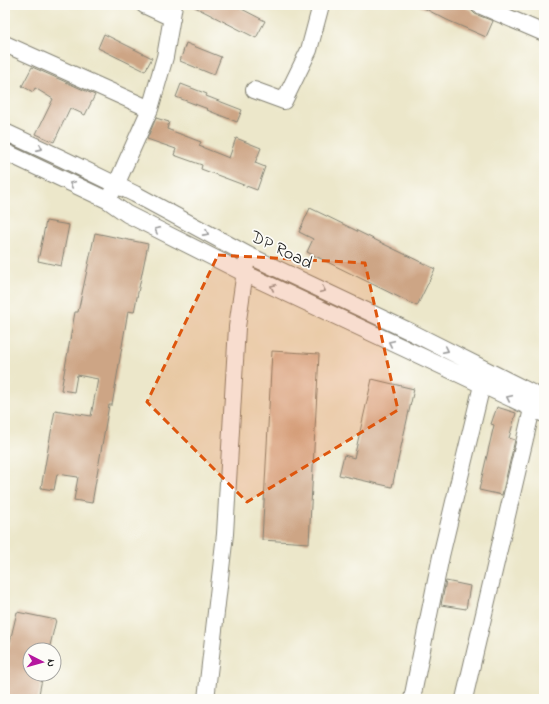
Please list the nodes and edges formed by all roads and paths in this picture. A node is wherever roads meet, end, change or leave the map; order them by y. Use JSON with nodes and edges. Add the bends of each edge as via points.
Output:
{"nodes":[{"id":1,"x":144,"y":5,"type":"edge"},
{"id":2,"x":321,"y":5,"type":"edge"},
{"id":3,"x":479,"y":5,"type":"edge"},
{"id":4,"x":173,"y":12,"type":"edge"},
{"id":5,"x":544,"y":33,"type":"edge"},
{"id":6,"x":5,"y":44,"type":"edge"},
{"id":7,"x":254,"y":90,"type":"dead end"},
{"id":8,"x":150,"y":109,"type":"junction"},
{"id":9,"x":5,"y":132,"type":"edge"},
{"id":10,"x":5,"y":152,"type":"edge"},
{"id":11,"x":116,"y":185,"type":"junction"},
{"id":12,"x":107,"y":200,"type":"junction"},
{"id":13,"x":248,"y":255,"type":"junction"},
{"id":14,"x":244,"y":274,"type":"junction"},
{"id":15,"x":482,"y":385,"type":"junction"},
{"id":16,"x":540,"y":407,"type":"edge"},
{"id":17,"x":206,"y":699,"type":"edge"},
{"id":18,"x":412,"y":699,"type":"edge"},
{"id":19,"x":464,"y":699,"type":"edge"}],
"edges":[{"from":1,"to":4,"type":"street"},
{"from":2,"to":7,"type":"street","via":[[309,50],[284,100]]},
{"from":3,"to":5,"type":"street"},
{"from":4,"to":8,"type":"street","via":[[165,57]]},
{"from":6,"to":8,"type":"street"},
{"from":8,"to":11,"type":"street"},
{"from":9,"to":11,"type":"street","name":"DP Road","one_way":true},
{"from":12,"to":10,"type":"street","one_way":true},
{"from":11,"to":12,"type":"street"},
{"from":11,"to":13,"type":"street","name":"DP Road","one_way":true},
{"from":14,"to":12,"type":"street","one_way":true,"via":[[128,214]]},
{"from":13,"to":14,"type":"street"},
{"from":13,"to":16,"type":"street","name":"DP Road","one_way":true,"via":[[411,332]]},
{"from":15,"to":14,"type":"street","one_way":true},
{"from":14,"to":17,"type":"street","via":[[237,327],[225,534]]},
{"from":16,"to":15,"type":"street","one_way":true},
{"from":15,"to":18,"type":"street","via":[[441,556]]},
{"from":16,"to":19,"type":"street"}]}
